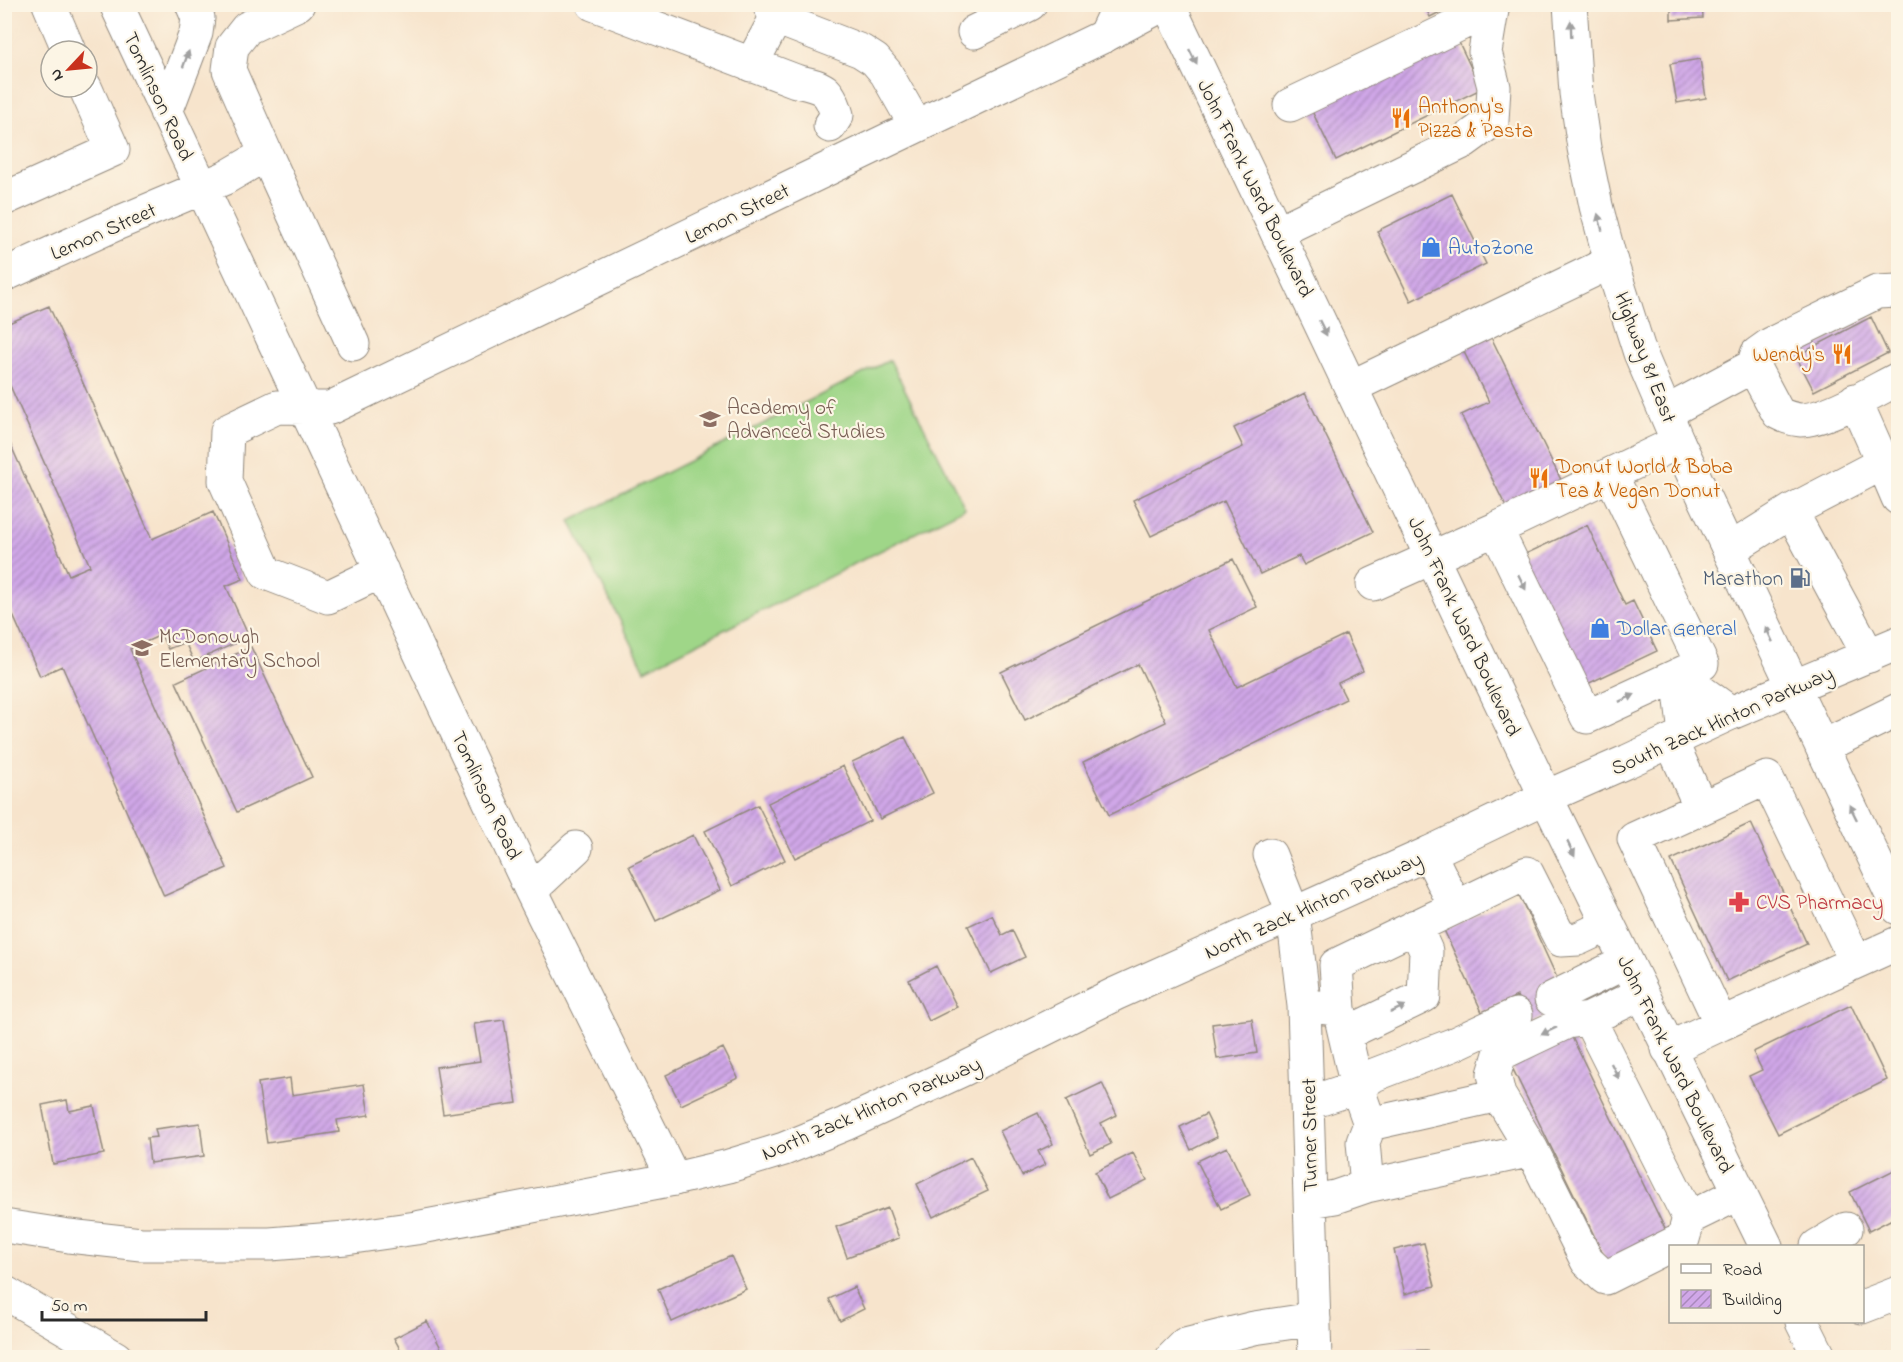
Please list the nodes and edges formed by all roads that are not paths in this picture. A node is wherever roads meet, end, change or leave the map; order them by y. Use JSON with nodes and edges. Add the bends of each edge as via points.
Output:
{"nodes":[{"id":1,"x":116,"y":4,"type":"edge"},
{"id":2,"x":192,"y":4,"type":"edge"},
{"id":3,"x":298,"y":4,"type":"edge"},
{"id":4,"x":593,"y":4,"type":"edge"},
{"id":5,"x":1030,"y":4,"type":"edge"},
{"id":6,"x":1119,"y":4,"type":"edge"},
{"id":7,"x":1166,"y":4,"type":"edge"},
{"id":8,"x":1570,"y":4,"type":"edge"},
{"id":9,"x":1492,"y":7,"type":"edge"},
{"id":10,"x":58,"y":8,"type":"edge"},
{"id":11,"x":775,"y":9,"type":"edge"},
{"id":12,"x":974,"y":32,"type":"dead end"},
{"id":13,"x":1104,"y":36,"type":"junction"},
{"id":14,"x":66,"y":39,"type":"edge"},
{"id":15,"x":751,"y":65,"type":"junction"},
{"id":16,"x":90,"y":99,"type":"edge"},
{"id":17,"x":1290,"y":105,"type":"dead end"},
{"id":18,"x":166,"y":112,"type":"junction"},
{"id":19,"x":830,"y":126,"type":"dead end"},
{"id":20,"x":916,"y":126,"type":"junction"},
{"id":21,"x":266,"y":154,"type":"junction"},
{"id":22,"x":201,"y":188,"type":"junction"},
{"id":23,"x":4,"y":199,"type":"edge"},
{"id":24,"x":1277,"y":232,"type":"junction"},
{"id":25,"x":1611,"y":262,"type":"junction"},
{"id":26,"x":6,"y":272,"type":"edge"},
{"id":27,"x":1899,"y":291,"type":"edge"},
{"id":28,"x":1899,"y":314,"type":"edge"},
{"id":29,"x":353,"y":344,"type":"dead end"},
{"id":30,"x":1762,"y":355,"type":"junction"},
{"id":31,"x":1899,"y":366,"type":"edge"},
{"id":32,"x":1899,"y":379,"type":"edge"},
{"id":33,"x":1351,"y":387,"type":"junction"},
{"id":34,"x":1855,"y":400,"type":"junction"},
{"id":35,"x":305,"y":408,"type":"junction"},
{"id":36,"x":1667,"y":412,"type":"junction"},
{"id":37,"x":1802,"y":420,"type":"junction"},
{"id":38,"x":1678,"y":442,"type":"junction"},
{"id":39,"x":1883,"y":463,"type":"junction"},
{"id":40,"x":1611,"y":475,"type":"junction"},
{"id":41,"x":1899,"y":498,"type":"edge"},
{"id":42,"x":1791,"y":511,"type":"junction"},
{"id":43,"x":1496,"y":529,"type":"junction"},
{"id":44,"x":1729,"y":550,"type":"junction"},
{"id":45,"x":1433,"y":558,"type":"junction"},
{"id":46,"x":382,"y":571,"type":"junction"},
{"id":47,"x":1373,"y":584,"type":"dead end"},
{"id":48,"x":1899,"y":643,"type":"edge"},
{"id":49,"x":1869,"y":656,"type":"junction"},
{"id":50,"x":1678,"y":675,"type":"junction"},
{"id":51,"x":1794,"y":687,"type":"junction"},
{"id":52,"x":1899,"y":711,"type":"edge"},
{"id":53,"x":1731,"y":713,"type":"junction"},
{"id":54,"x":1678,"y":738,"type":"junction"},
{"id":55,"x":1822,"y":747,"type":"junction"},
{"id":56,"x":1546,"y":797,"type":"junction"},
{"id":57,"x":1701,"y":808,"type":"junction"},
{"id":58,"x":576,"y":848,"type":"dead end"},
{"id":59,"x":1429,"y":853,"type":"junction"},
{"id":60,"x":1270,"y":855,"type":"dead end"},
{"id":61,"x":531,"y":890,"type":"junction"},
{"id":62,"x":1455,"y":906,"type":"junction"},
{"id":63,"x":1899,"y":908,"type":"edge"},
{"id":64,"x":1293,"y":913,"type":"junction"},
{"id":65,"x":1608,"y":925,"type":"junction"},
{"id":66,"x":1415,"y":926,"type":"junction"},
{"id":67,"x":1899,"y":943,"type":"edge"},
{"id":68,"x":1858,"y":961,"type":"junction"},
{"id":69,"x":1626,"y":962,"type":"junction"},
{"id":70,"x":1641,"y":994,"type":"junction"},
{"id":71,"x":1551,"y":999,"type":"dead end"},
{"id":72,"x":1304,"y":1006,"type":"junction"},
{"id":73,"x":1516,"y":1015,"type":"dead end"},
{"id":74,"x":1588,"y":1019,"type":"junction"},
{"id":75,"x":1342,"y":1021,"type":"junction"},
{"id":76,"x":1721,"y":1024,"type":"junction"},
{"id":77,"x":1668,"y":1049,"type":"junction"},
{"id":78,"x":1357,"y":1087,"type":"junction"},
{"id":79,"x":1499,"y":1095,"type":"junction"},
{"id":80,"x":1309,"y":1103,"type":"junction"},
{"id":81,"x":1370,"y":1124,"type":"junction"},
{"id":82,"x":1532,"y":1150,"type":"junction"},
{"id":83,"x":674,"y":1179,"type":"junction"},
{"id":84,"x":1367,"y":1186,"type":"junction"},
{"id":85,"x":1740,"y":1193,"type":"junction"},
{"id":86,"x":1311,"y":1201,"type":"junction"},
{"id":87,"x":1689,"y":1218,"type":"junction"},
{"id":88,"x":4,"y":1226,"type":"edge"},
{"id":89,"x":1846,"y":1228,"type":"dead end"},
{"id":90,"x":1671,"y":1245,"type":"edge"},
{"id":91,"x":1766,"y":1245,"type":"edge"},
{"id":92,"x":1819,"y":1245,"type":"edge"},
{"id":93,"x":1669,"y":1246,"type":"edge"},
{"id":94,"x":4,"y":1292,"type":"edge"},
{"id":95,"x":1899,"y":1293,"type":"edge"},
{"id":96,"x":1864,"y":1306,"type":"edge"},
{"id":97,"x":1314,"y":1319,"type":"junction"},
{"id":98,"x":1810,"y":1323,"type":"edge"},
{"id":99,"x":116,"y":1358,"type":"edge"},
{"id":100,"x":1172,"y":1358,"type":"edge"},
{"id":101,"x":1315,"y":1358,"type":"edge"},
{"id":102,"x":1820,"y":1358,"type":"edge"}],
"edges":[{"from":1,"to":18,"type":"main road","name":"Tomlinson Road"},
{"from":18,"to":2,"type":"main road","one_way":true,"via":[[196,33],[198,18]]},
{"from":3,"to":21,"type":"main road","via":[[247,28],[232,46],[229,70]]},
{"from":4,"to":15,"type":"main road"},
{"from":5,"to":12,"type":"main road"},
{"from":6,"to":13,"type":"main road"},
{"from":7,"to":13,"type":"main road","name":"Lemon Street"},
{"from":7,"to":24,"type":"main road","name":"John Frank Ward Boulevard","one_way":true},
{"from":25,"to":8,"type":"main road","name":"Highway 81 East","one_way":true,"via":[[1584,148]]},
{"from":9,"to":17,"type":"main road"},
{"from":9,"to":24,"type":"main road","via":[[1485,52],[1494,87],[1492,121],[1463,142]]},
{"from":10,"to":14,"type":"main road"},
{"from":11,"to":15,"type":"main road"},
{"from":11,"to":20,"type":"main road","via":[[875,60]]},
{"from":13,"to":20,"type":"main road","name":"Lemon Street"},
{"from":15,"to":19,"type":"main road","via":[[819,86],[832,97],[837,115]]},
{"from":16,"to":23,"type":"main road","via":[[113,150]]},
{"from":18,"to":22,"type":"main road","name":"Tomlinson Road"},
{"from":20,"to":35,"type":"main road","name":"Lemon Street","via":[[330,408]]},
{"from":21,"to":22,"type":"main road","name":"Lemon Street"},
{"from":21,"to":29,"type":"main road"},
{"from":22,"to":26,"type":"main road","name":"Lemon Street"},
{"from":22,"to":35,"type":"main road","name":"Tomlinson Road"},
{"from":24,"to":33,"type":"main road","name":"John Frank Ward Boulevard","one_way":true},
{"from":25,"to":33,"type":"main road"},
{"from":25,"to":36,"type":"main road","name":"Highway 81 East","via":[[1640,353]]},
{"from":27,"to":30,"type":"main road","via":[[1877,292]]},
{"from":28,"to":30,"type":"main road","via":[[1877,307]]},
{"from":30,"to":36,"type":"main road"},
{"from":30,"to":37,"type":"main road","via":[[1778,413]]},
{"from":31,"to":37,"type":"main road","via":[[1827,402]]},
{"from":32,"to":34,"type":"main road"},
{"from":33,"to":45,"type":"main road","name":"John Frank Ward Boulevard"},
{"from":34,"to":37,"type":"main road"},
{"from":34,"to":39,"type":"main road"},
{"from":35,"to":46,"type":"main road","name":"Tomlinson Road"},
{"from":35,"to":46,"type":"main road","name":"Lemon Street","via":[[277,407],[227,431],[225,481],[266,573],[328,597]]},
{"from":36,"to":38,"type":"main road","name":"Highway 81 East"},
{"from":38,"to":40,"type":"main road"},
{"from":38,"to":44,"type":"main road","name":"Highway 81 East"},
{"from":39,"to":41,"type":"main road"},
{"from":39,"to":42,"type":"main road"},
{"from":40,"to":43,"type":"main road"},
{"from":40,"to":50,"type":"main road","via":[[1702,664]]},
{"from":42,"to":44,"type":"main road"},
{"from":42,"to":49,"type":"main road"},
{"from":43,"to":45,"type":"main road"},
{"from":43,"to":50,"type":"main road","one_way":true,"via":[[1587,717]]},
{"from":51,"to":44,"type":"main road","name":"Highway 81 East","one_way":true},
{"from":45,"to":47,"type":"main road"},
{"from":45,"to":56,"type":"main road","name":"John Frank Ward Boulevard"},
{"from":46,"to":61,"type":"main road","name":"Tomlinson Road"},
{"from":48,"to":49,"type":"main road","name":"South Zack Hinton Parkway"},
{"from":49,"to":51,"type":"main road","name":"South Zack Hinton Parkway"},
{"from":50,"to":53,"type":"main road"},
{"from":50,"to":54,"type":"main road"},
{"from":51,"to":53,"type":"main road","name":"South Zack Hinton Parkway"},
{"from":51,"to":55,"type":"main road","name":"Highway 81 East"},
{"from":52,"to":55,"type":"main road"},
{"from":53,"to":54,"type":"main road","name":"South Zack Hinton Parkway"},
{"from":54,"to":56,"type":"main road","name":"South Zack Hinton Parkway"},
{"from":54,"to":57,"type":"main road"},
{"from":63,"to":55,"type":"main road","name":"Highway 81 East","one_way":true},
{"from":56,"to":59,"type":"main road","name":"North Zack Hinton Parkway"},
{"from":56,"to":65,"type":"main road","name":"John Frank Ward Boulevard","one_way":true},
{"from":57,"to":68,"type":"main road","via":[[1767,778]]},
{"from":57,"to":76,"type":"main road","via":[[1634,838]]},
{"from":58,"to":61,"type":"main road"},
{"from":59,"to":62,"type":"main road"},
{"from":59,"to":64,"type":"main road","name":"North Zack Hinton Parkway"},
{"from":60,"to":64,"type":"main road","name":"Turner Street"},
{"from":61,"to":83,"type":"main road","name":"Tomlinson Road"},
{"from":62,"to":65,"type":"main road","via":[[1527,873],[1561,940],[1578,939]]},
{"from":62,"to":66,"type":"main road"},
{"from":64,"to":72,"type":"main road","name":"Turner Street"},
{"from":64,"to":83,"type":"main road","name":"North Zack Hinton Parkway","via":[[845,1124],[784,1149]]},
{"from":65,"to":69,"type":"main road","name":"John Frank Ward Boulevard"},
{"from":66,"to":75,"type":"main road","via":[[1336,965]]},
{"from":75,"to":66,"type":"main road","one_way":true,"via":[[1424,996],[1426,951]]},
{"from":67,"to":68,"type":"main road"},
{"from":68,"to":76,"type":"main road"},
{"from":69,"to":70,"type":"main road","name":"John Frank Ward Boulevard"},
{"from":69,"to":71,"type":"main road"},
{"from":70,"to":74,"type":"main road"},
{"from":70,"to":77,"type":"main road","name":"John Frank Ward Boulevard"},
{"from":72,"to":75,"type":"main road"},
{"from":72,"to":80,"type":"main road","name":"Turner Street"},
{"from":73,"to":78,"type":"main road","via":[[1374,1075]]},
{"from":74,"to":79,"type":"main road","one_way":true,"via":[[1567,1022],[1500,1054],[1494,1074]]},
{"from":74,"to":87,"type":"main road","one_way":true},
{"from":75,"to":78,"type":"main road"},
{"from":76,"to":77,"type":"main road"},
{"from":77,"to":85,"type":"main road","name":"John Frank Ward Boulevard"},
{"from":78,"to":80,"type":"main road"},
{"from":78,"to":81,"type":"main road"},
{"from":79,"to":81,"type":"main road"},
{"from":79,"to":82,"type":"main road"},
{"from":80,"to":86,"type":"main road","name":"Turner Street"},
{"from":81,"to":84,"type":"main road","via":[[1363,1142]]},
{"from":82,"to":84,"type":"main road"},
{"from":82,"to":93,"type":"main road","via":[[1587,1261],[1605,1278]]},
{"from":83,"to":88,"type":"main road","name":"North Zack Hinton Parkway","via":[[381,1234],[270,1244],[141,1244]]},
{"from":84,"to":86,"type":"main road"},
{"from":85,"to":87,"type":"main road"},
{"from":85,"to":91,"type":"main road","name":"John Frank Ward Boulevard"},
{"from":86,"to":97,"type":"main road","name":"Turner Street"},
{"from":87,"to":90,"type":"main road","via":[[1683,1239]]},
{"from":89,"to":92,"type":"main road"},
{"from":94,"to":99,"type":"main road"},
{"from":95,"to":96,"type":"main road"},
{"from":97,"to":100,"type":"main road","via":[[1254,1328],[1185,1345]]},
{"from":97,"to":101,"type":"main road","name":"Turner Street"},
{"from":98,"to":102,"type":"main road"}]}
